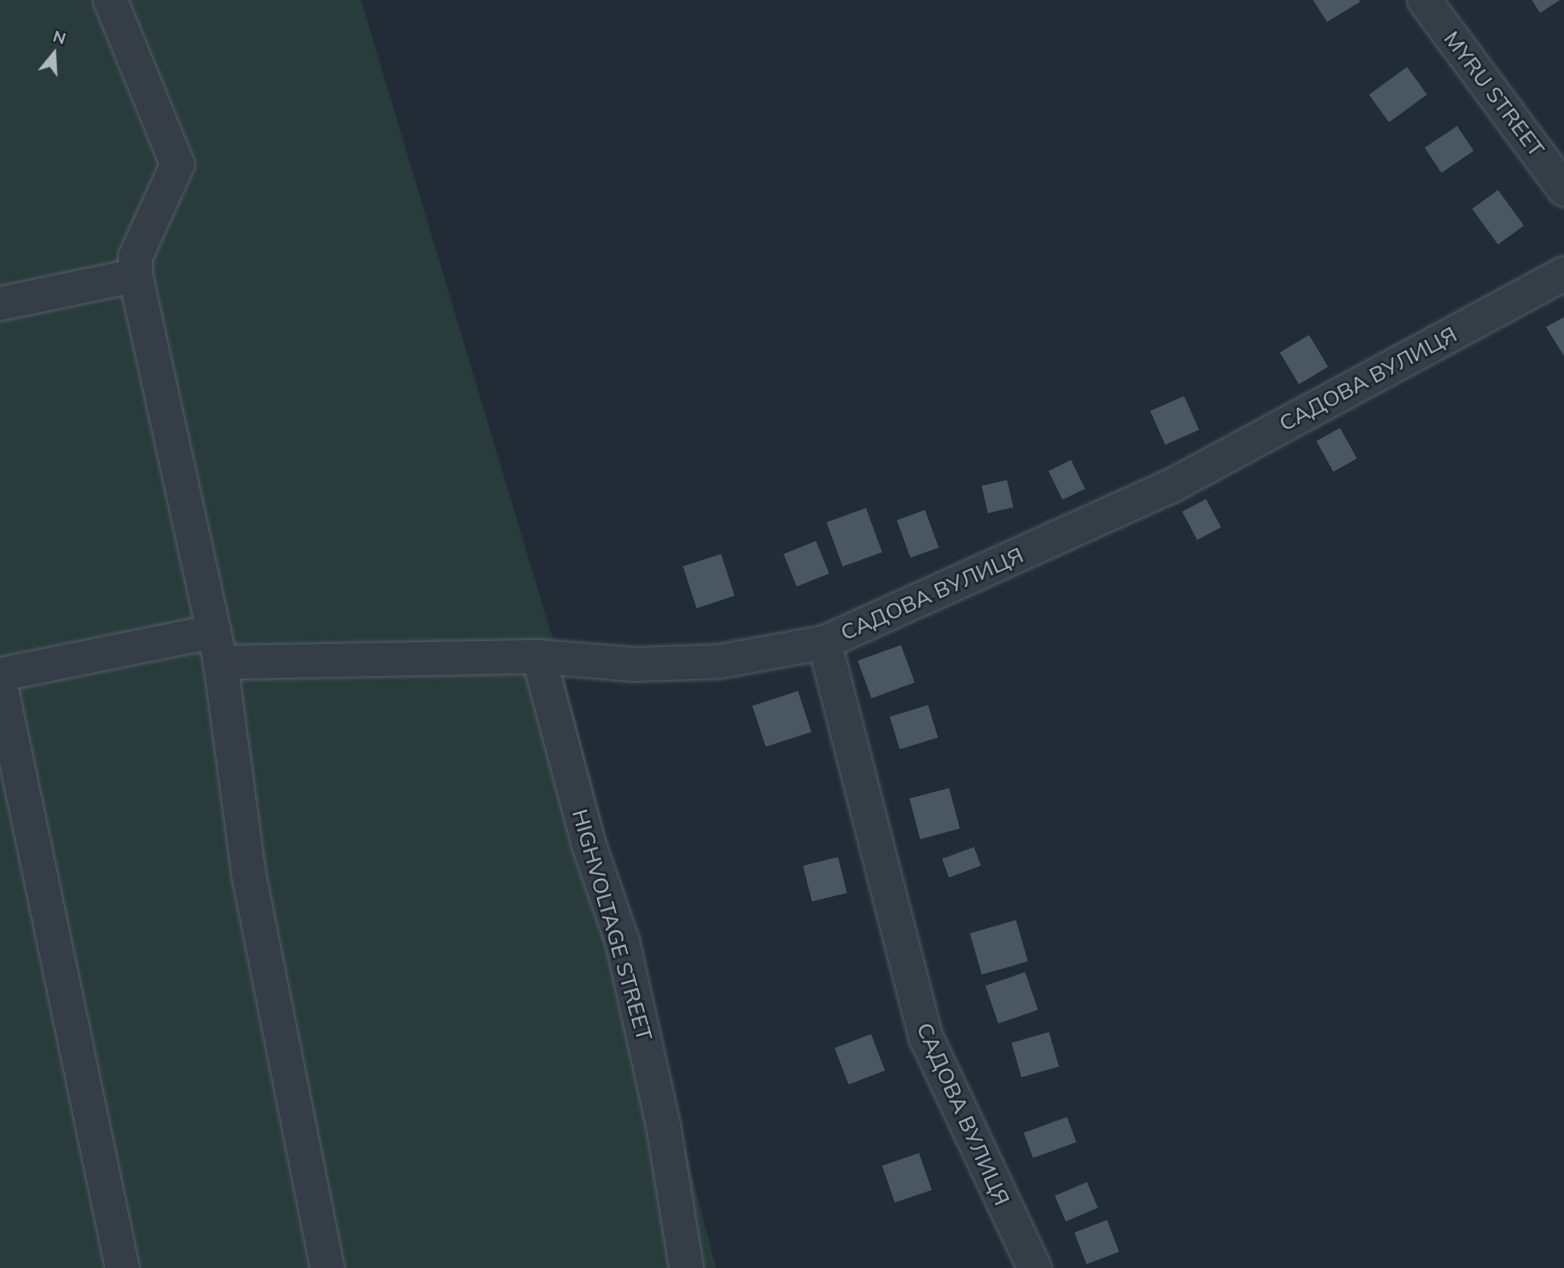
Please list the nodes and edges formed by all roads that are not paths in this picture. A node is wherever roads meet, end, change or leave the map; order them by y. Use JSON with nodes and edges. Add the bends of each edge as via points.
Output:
{"nodes":[{"id":1,"x":110,"y":0,"type":"edge"},
{"id":2,"x":1424,"y":0,"type":"edge"},
{"id":3,"x":1564,"y":189,"type":"edge"},
{"id":4,"x":1564,"y":273,"type":"edge"},
{"id":5,"x":135,"y":275,"type":"junction"},
{"id":6,"x":0,"y":303,"type":"edge"},
{"id":7,"x":824,"y":642,"type":"junction"},
{"id":8,"x":217,"y":646,"type":"junction"},
{"id":9,"x":538,"y":656,"type":"junction"},
{"id":10,"x":0,"y":674,"type":"edge"},
{"id":11,"x":0,"y":684,"type":"edge"},
{"id":12,"x":122,"y":1268,"type":"edge"},
{"id":13,"x":327,"y":1268,"type":"edge"},
{"id":14,"x":686,"y":1268,"type":"edge"},
{"id":15,"x":1034,"y":1268,"type":"edge"}],
"edges":[{"from":1,"to":5,"type":"street","via":[[177,164],[135,256]]},
{"from":2,"to":3,"type":"street","name":"MYRU STREET"},
{"from":4,"to":7,"type":"street","name":"САДОВА ВУЛИЦЯ","via":[[1170,486]]},
{"from":5,"to":6,"type":"street"},
{"from":5,"to":8,"type":"street"},
{"from":7,"to":9,"type":"street","via":[[719,662],[634,664]]},
{"from":7,"to":15,"type":"street","name":"САДОВА ВУЛИЦЯ","via":[[926,1038]]},
{"from":8,"to":9,"type":"street"},
{"from":8,"to":10,"type":"street"},
{"from":8,"to":13,"type":"street","via":[[249,878]]},
{"from":9,"to":14,"type":"street","name":"HIGHVOLTAGE STREET","via":[[625,952],[663,1126]]},
{"from":11,"to":12,"type":"street"}]}
